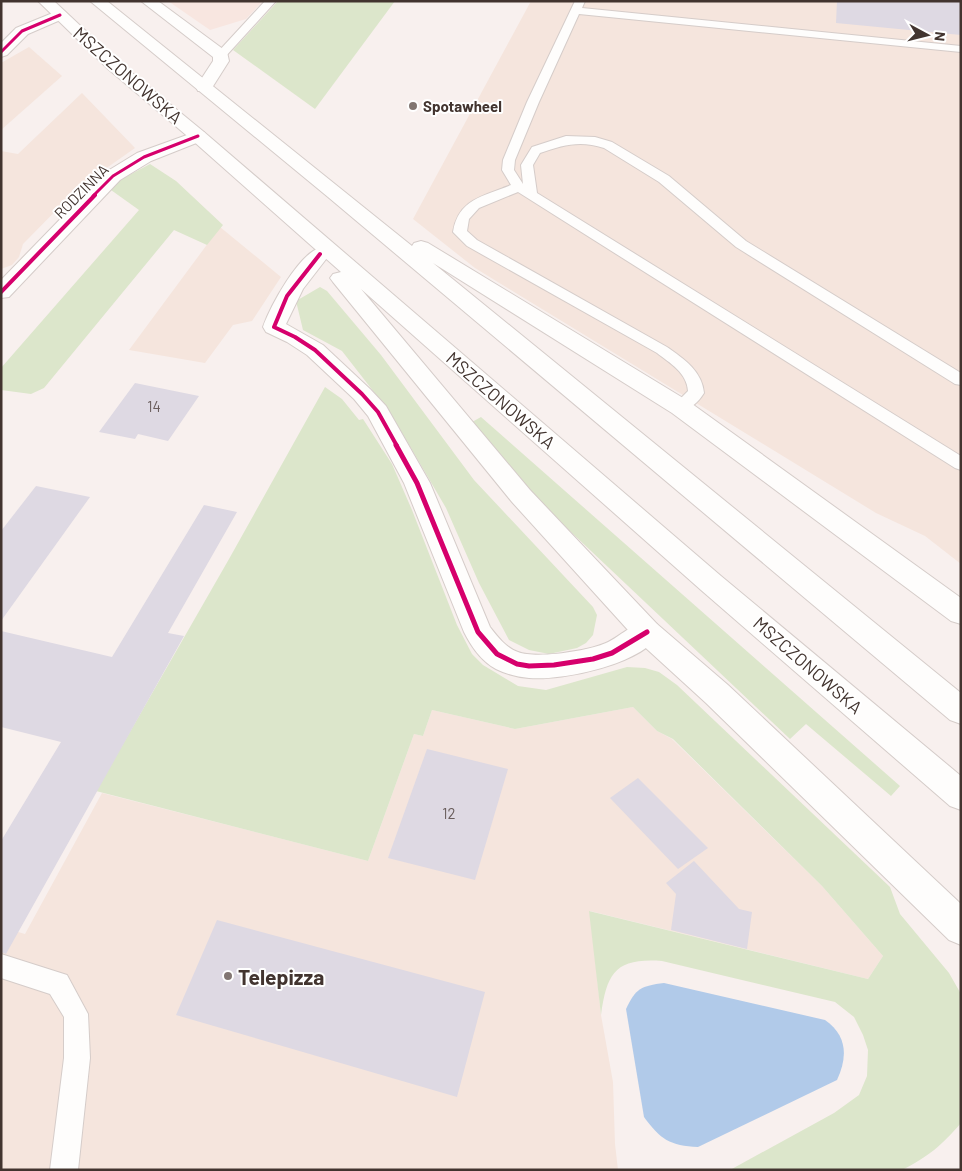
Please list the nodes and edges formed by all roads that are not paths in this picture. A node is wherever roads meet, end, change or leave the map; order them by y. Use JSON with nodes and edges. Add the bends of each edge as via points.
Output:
{"nodes":[{"id":1,"x":45,"y":1,"type":"edge"},
{"id":2,"x":97,"y":1,"type":"edge"},
{"id":3,"x":148,"y":1,"type":"edge"},
{"id":4,"x":272,"y":1,"type":"edge"},
{"id":5,"x":578,"y":6,"type":"edge"},
{"id":6,"x":60,"y":15,"type":"junction"},
{"id":7,"x":961,"y":49,"type":"edge"},
{"id":8,"x":1,"y":52,"type":"edge"},
{"id":9,"x":221,"y":55,"type":"junction"},
{"id":10,"x":204,"y":87,"type":"junction"},
{"id":11,"x":198,"y":136,"type":"junction"},
{"id":12,"x":524,"y":190,"type":"junction"},
{"id":13,"x":335,"y":193,"type":"junction"},
{"id":14,"x":290,"y":216,"type":"junction"},
{"id":15,"x":320,"y":254,"type":"junction"},
{"id":16,"x":1,"y":292,"type":"edge"},
{"id":17,"x":961,"y":380,"type":"edge"},
{"id":18,"x":680,"y":407,"type":"junction"},
{"id":19,"x":961,"y":464,"type":"edge"},
{"id":20,"x":961,"y":613,"type":"edge"},
{"id":21,"x":647,"y":632,"type":"junction"},
{"id":22,"x":961,"y":711,"type":"edge"},
{"id":23,"x":961,"y":796,"type":"edge"},
{"id":24,"x":961,"y":928,"type":"edge"},
{"id":25,"x":1,"y":966,"type":"edge"},
{"id":26,"x":64,"y":1170,"type":"edge"}],
"edges":[{"from":1,"to":6,"type":"main road","name":"MSZCZONOWSKA"},
{"from":2,"to":10,"type":"main road","name":"MSZCZONOWSKA"},
{"from":3,"to":9,"type":"main road"},
{"from":4,"to":9,"type":"lane"},
{"from":5,"to":7,"type":"lane"},
{"from":5,"to":12,"type":"lane","via":[[508,164],[508,170]]},
{"from":6,"to":8,"type":"main road","via":[[22,31]]},
{"from":6,"to":11,"type":"main road","name":"MSZCZONOWSKA","via":[[114,66]]},
{"from":9,"to":10,"type":"main road","via":[[221,61]]},
{"from":10,"to":13,"type":"main road","name":"MSZCZONOWSKA"},
{"from":11,"to":14,"type":"main road","name":"MSZCZONOWSKA"},
{"from":11,"to":16,"type":"main road","name":"RODZINNA","via":[[144,157],[113,176]]},
{"from":12,"to":17,"type":"lane","via":[[532,190],[527,165],[536,150],[566,140],[608,145],[664,179],[741,244]]},
{"from":12,"to":18,"type":"lane","via":[[474,205],[462,218],[460,232],[472,243],[662,350],[684,367],[692,377],[696,393]]},
{"from":12,"to":19,"type":"lane"},
{"from":13,"to":18,"type":"main road"},
{"from":13,"to":22,"type":"main road","name":"MSZCZONOWSKA"},
{"from":14,"to":15,"type":"main road"},
{"from":14,"to":23,"type":"main road","name":"MSZCZONOWSKA"},
{"from":15,"to":21,"type":"main road","via":[[521,496]]},
{"from":15,"to":21,"type":"main road","via":[[291,288],[274,327],[315,350],[378,412],[417,483],[478,632],[495,655],[520,666],[543,667],[608,655]]},
{"from":18,"to":20,"type":"main road"},
{"from":21,"to":24,"type":"main road","via":[[717,694]]},
{"from":25,"to":26,"type":"lane","via":[[58,984],[76,1014],[77,1058]]}]}
